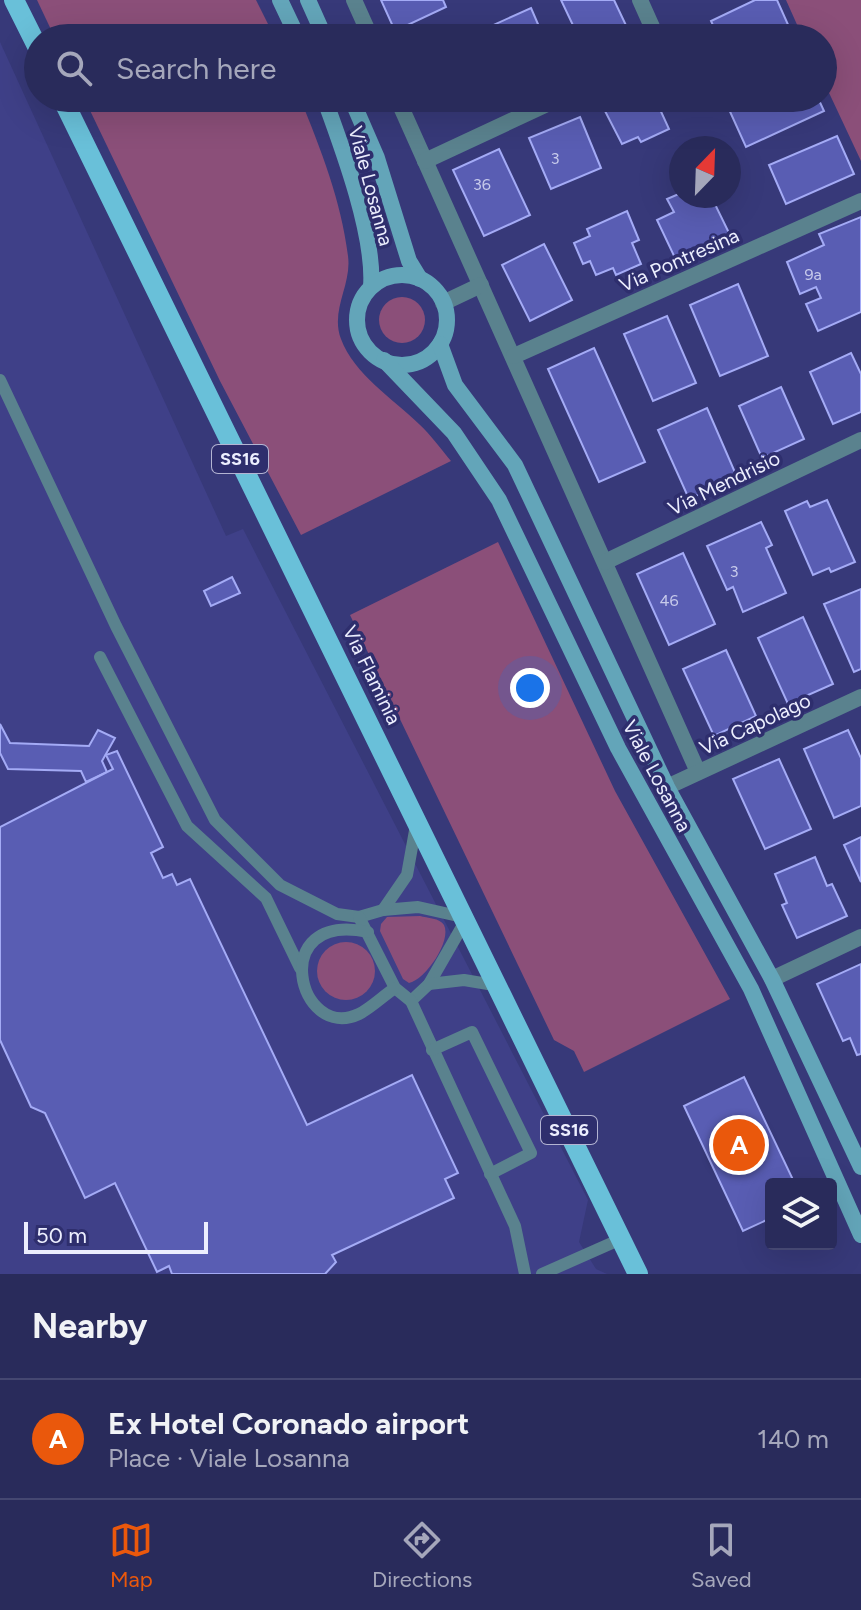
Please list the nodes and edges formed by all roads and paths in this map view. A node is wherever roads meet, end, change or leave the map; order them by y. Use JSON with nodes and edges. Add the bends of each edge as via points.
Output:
{"nodes":[{"id":1,"x":14,"y":0,"type":"edge"},
{"id":2,"x":280,"y":0,"type":"edge"},
{"id":3,"x":308,"y":0,"type":"edge"},
{"id":4,"x":354,"y":0,"type":"edge"},
{"id":5,"x":640,"y":0,"type":"edge"},
{"id":6,"x":26,"y":24,"type":"edge"},
{"id":7,"x":291,"y":24,"type":"edge"},
{"id":8,"x":319,"y":24,"type":"edge"},
{"id":9,"x":365,"y":24,"type":"edge"},
{"id":10,"x":651,"y":24,"type":"edge"},
{"id":11,"x":69,"y":112,"type":"edge"},
{"id":12,"x":328,"y":112,"type":"edge"},
{"id":13,"x":357,"y":112,"type":"edge"},
{"id":14,"x":403,"y":112,"type":"edge"},
{"id":15,"x":530,"y":112,"type":"edge"},
{"id":16,"x":425,"y":161,"type":"junction"},
{"id":17,"x":861,"y":201,"type":"edge"},
{"id":18,"x":420,"y":279,"type":"junction"},
{"id":19,"x":481,"y":285,"type":"junction"},
{"id":20,"x":371,"y":287,"type":"junction"},
{"id":21,"x":443,"y":303,"type":"junction"},
{"id":22,"x":440,"y":344,"type":"junction"},
{"id":23,"x":514,"y":356,"type":"junction"},
{"id":24,"x":384,"y":360,"type":"junction"},
{"id":25,"x":0,"y":380,"type":"edge"},
{"id":26,"x":861,"y":440,"type":"edge"},
{"id":27,"x":605,"y":562,"type":"junction"},
{"id":28,"x":100,"y":657,"type":"dead end"},
{"id":29,"x":861,"y":697,"type":"edge"},
{"id":30,"x":698,"y":772,"type":"junction"},
{"id":31,"x":667,"y":787,"type":"junction"},
{"id":32,"x":417,"y":821,"type":"junction"},
{"id":33,"x":383,"y":910,"type":"junction"},
{"id":34,"x":359,"y":917,"type":"junction"},
{"id":35,"x":467,"y":918,"type":"junction"},
{"id":36,"x":368,"y":932,"type":"junction"},
{"id":37,"x":861,"y":937,"type":"edge"},
{"id":38,"x":300,"y":968,"type":"junction"},
{"id":39,"x":772,"y":979,"type":"junction"},
{"id":40,"x":429,"y":984,"type":"junction"},
{"id":41,"x":500,"y":986,"type":"junction"},
{"id":42,"x":395,"y":988,"type":"junction"},
{"id":43,"x":411,"y":1001,"type":"junction"},
{"id":44,"x":432,"y":1050,"type":"junction"},
{"id":45,"x":861,"y":1167,"type":"edge"},
{"id":46,"x":490,"y":1174,"type":"junction"},
{"id":47,"x":861,"y":1235,"type":"edge"},
{"id":48,"x":621,"y":1239,"type":"junction"},
{"id":49,"x":525,"y":1274,"type":"edge"},
{"id":50,"x":542,"y":1274,"type":"edge"},
{"id":51,"x":638,"y":1274,"type":"edge"}],
"edges":[{"from":1,"to":6,"type":"main road"},
{"from":2,"to":7,"type":"main road"},
{"from":3,"to":8,"type":"main road"},
{"from":4,"to":9,"type":"street"},
{"from":5,"to":10,"type":"street"},
{"from":11,"to":32,"type":"main road","name":"Via Flaminia","number":"SS16"},
{"from":12,"to":20,"type":"main road","name":"Viale Losanna","via":[[356,200],[373,271]]},
{"from":13,"to":18,"type":"main road","name":"Viale Losanna"},
{"from":14,"to":16,"type":"street","name":"Viale Losanna"},
{"from":15,"to":16,"type":"street"},
{"from":16,"to":19,"type":"street","name":"Viale Losanna"},
{"from":17,"to":23,"type":"street","name":"Via Pontresina"},
{"from":18,"to":20,"type":"main road","via":[[397,275]]},
{"from":18,"to":21,"type":"main road","name":"Viale Losanna"},
{"from":19,"to":21,"type":"street"},
{"from":19,"to":23,"type":"street","name":"Viale Losanna"},
{"from":20,"to":24,"type":"main road","name":"Viale Losanna","via":[[357,324],[368,349]]},
{"from":21,"to":22,"type":"main road","name":"Viale Losanna","via":[[447,317]]},
{"from":22,"to":24,"type":"main road","via":[[419,361]]},
{"from":22,"to":31,"type":"main road","name":"Viale Losanna","via":[[455,385],[515,465]]},
{"from":23,"to":27,"type":"street","name":"Viale Losanna"},
{"from":24,"to":47,"type":"main road","name":"Viale Losanna","via":[[454,433],[499,500],[618,748],[751,989]]},
{"from":25,"to":34,"type":"lane","via":[[215,820],[280,885],[337,914]]},
{"from":26,"to":27,"type":"street","name":"Via Mendrisio"},
{"from":27,"to":30,"type":"street","name":"Viale Losanna"},
{"from":28,"to":38,"type":"lane","via":[[187,826],[266,898]]},
{"from":29,"to":30,"type":"street","name":"Via Capolago"},
{"from":30,"to":31,"type":"street","name":"Via Capolago"},
{"from":31,"to":39,"type":"main road","name":"Viale Losanna"},
{"from":32,"to":33,"type":"lane","via":[[407,875]]},
{"from":32,"to":35,"type":"main road","name":"Via Flaminia","number":"SS16"},
{"from":33,"to":34,"type":"lane"},
{"from":33,"to":35,"type":"lane","via":[[418,907]]},
{"from":34,"to":36,"type":"lane"},
{"from":35,"to":40,"type":"lane"},
{"from":35,"to":41,"type":"main road","name":"Via Flaminia","number":"SS16"},
{"from":36,"to":38,"type":"lane","via":[[324,933],[304,954]]},
{"from":36,"to":42,"type":"lane"},
{"from":37,"to":39,"type":"street"},
{"from":38,"to":42,"type":"lane","via":[[307,996],[329,1014],[358,1015]]},
{"from":39,"to":45,"type":"main road","name":"Viale Losanna"},
{"from":40,"to":41,"type":"lane","via":[[464,980]]},
{"from":40,"to":43,"type":"lane"},
{"from":41,"to":48,"type":"main road","name":"Via Flaminia","number":"SS16"},
{"from":42,"to":43,"type":"lane"},
{"from":43,"to":44,"type":"lane"},
{"from":44,"to":46,"type":"lane"},
{"from":44,"to":46,"type":"lane","via":[[472,1032],[531,1153]]},
{"from":46,"to":49,"type":"lane","via":[[515,1226]]},
{"from":48,"to":50,"type":"lane"},
{"from":48,"to":51,"type":"main road","name":"Via Flaminia","number":"SS16"}]}
